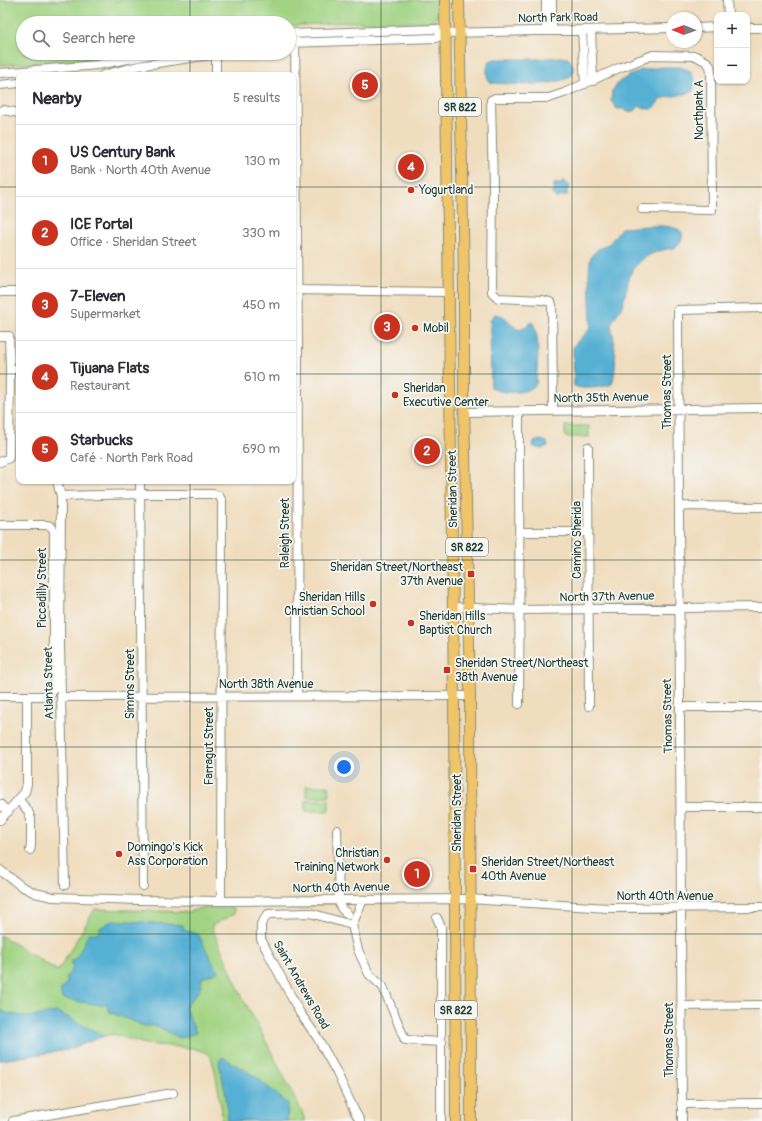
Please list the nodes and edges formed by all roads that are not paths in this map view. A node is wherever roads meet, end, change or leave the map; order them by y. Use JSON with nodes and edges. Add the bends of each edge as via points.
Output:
{"nodes":[{"id":1,"x":445,"y":0,"type":"edge"},
{"id":2,"x":459,"y":0,"type":"edge"},
{"id":3,"x":546,"y":0,"type":"edge"},
{"id":4,"x":552,"y":0,"type":"edge"},
{"id":5,"x":727,"y":0,"type":"edge"},
{"id":6,"x":728,"y":12,"type":"edge"},
{"id":7,"x":714,"y":27,"type":"edge"},
{"id":8,"x":666,"y":28,"type":"edge"},
{"id":9,"x":702,"y":28,"type":"edge"},
{"id":10,"x":750,"y":28,"type":"edge"},
{"id":11,"x":762,"y":28,"type":"edge"},
{"id":12,"x":549,"y":30,"type":"junction"},
{"id":13,"x":582,"y":30,"type":"junction"},
{"id":14,"x":591,"y":30,"type":"junction"},
{"id":15,"x":296,"y":33,"type":"edge"},
{"id":16,"x":445,"y":33,"type":"junction"},
{"id":17,"x":459,"y":33,"type":"junction"},
{"id":18,"x":296,"y":42,"type":"edge"},
{"id":19,"x":123,"y":60,"type":"edge"},
{"id":20,"x":137,"y":60,"type":"edge"},
{"id":21,"x":178,"y":60,"type":"edge"},
{"id":22,"x":217,"y":60,"type":"edge"},
{"id":23,"x":293,"y":60,"type":"edge"},
{"id":24,"x":138,"y":66,"type":"junction"},
{"id":25,"x":115,"y":72,"type":"edge"},
{"id":26,"x":139,"y":72,"type":"edge"},
{"id":27,"x":216,"y":72,"type":"edge"},
{"id":28,"x":293,"y":72,"type":"edge"},
{"id":29,"x":0,"y":73,"type":"edge"},
{"id":30,"x":593,"y":81,"type":"junction"},
{"id":31,"x":16,"y":83,"type":"edge"},
{"id":32,"x":585,"y":84,"type":"junction"},
{"id":33,"x":0,"y":85,"type":"edge"},
{"id":34,"x":0,"y":111,"type":"edge"},
{"id":35,"x":16,"y":112,"type":"edge"},
{"id":36,"x":642,"y":209,"type":"dead end"},
{"id":37,"x":296,"y":290,"type":"edge"},
{"id":38,"x":0,"y":292,"type":"edge"},
{"id":39,"x":16,"y":292,"type":"edge"},
{"id":40,"x":448,"y":292,"type":"junction"},
{"id":41,"x":464,"y":308,"type":"junction"},
{"id":42,"x":762,"y":308,"type":"edge"},
{"id":43,"x":0,"y":336,"type":"edge"},
{"id":44,"x":10,"y":369,"type":"junction"},
{"id":45,"x":16,"y":369,"type":"edge"},
{"id":46,"x":762,"y":408,"type":"edge"},
{"id":47,"x":679,"y":409,"type":"junction"},
{"id":48,"x":553,"y":411,"type":"junction"},
{"id":49,"x":464,"y":412,"type":"junction"},
{"id":50,"x":519,"y":412,"type":"junction"},
{"id":51,"x":588,"y":447,"type":"dead end"},
{"id":52,"x":0,"y":462,"type":"edge"},
{"id":53,"x":58,"y":484,"type":"edge"},
{"id":54,"x":140,"y":484,"type":"edge"},
{"id":55,"x":296,"y":484,"type":"edge"},
{"id":56,"x":451,"y":486,"type":"junction"},
{"id":57,"x":466,"y":486,"type":"junction"},
{"id":58,"x":140,"y":494,"type":"junction"},
{"id":59,"x":62,"y":496,"type":"junction"},
{"id":60,"x":680,"y":506,"type":"junction"},
{"id":61,"x":762,"y":507,"type":"edge"},
{"id":62,"x":0,"y":525,"type":"edge"},
{"id":63,"x":518,"y":532,"type":"junction"},
{"id":64,"x":588,"y":532,"type":"junction"},
{"id":65,"x":452,"y":607,"type":"junction"},
{"id":66,"x":762,"y":607,"type":"edge"},
{"id":67,"x":468,"y":608,"type":"junction"},
{"id":68,"x":679,"y":608,"type":"junction"},
{"id":69,"x":589,"y":609,"type":"junction"},
{"id":70,"x":520,"y":610,"type":"junction"},
{"id":71,"x":0,"y":696,"type":"edge"},
{"id":72,"x":222,"y":696,"type":"junction"},
{"id":73,"x":297,"y":696,"type":"junction"},
{"id":74,"x":454,"y":696,"type":"junction"},
{"id":75,"x":470,"y":696,"type":"junction"},
{"id":76,"x":27,"y":697,"type":"junction"},
{"id":77,"x":62,"y":697,"type":"junction"},
{"id":78,"x":142,"y":697,"type":"junction"},
{"id":79,"x":519,"y":704,"type":"dead end"},
{"id":80,"x":589,"y":706,"type":"dead end"},
{"id":81,"x":680,"y":707,"type":"junction"},
{"id":82,"x":762,"y":707,"type":"edge"},
{"id":83,"x":19,"y":800,"type":"junction"},
{"id":84,"x":0,"y":804,"type":"edge"},
{"id":85,"x":762,"y":807,"type":"edge"},
{"id":86,"x":681,"y":808,"type":"junction"},
{"id":87,"x":8,"y":812,"type":"junction"},
{"id":88,"x":0,"y":820,"type":"edge"},
{"id":89,"x":337,"y":830,"type":"dead end"},
{"id":90,"x":30,"y":850,"type":"dead end"},
{"id":91,"x":0,"y":870,"type":"edge"},
{"id":92,"x":65,"y":885,"type":"dead end"},
{"id":93,"x":142,"y":886,"type":"dead end"},
{"id":94,"x":455,"y":899,"type":"junction"},
{"id":95,"x":470,"y":899,"type":"junction"},
{"id":96,"x":339,"y":900,"type":"junction"},
{"id":97,"x":360,"y":900,"type":"junction"},
{"id":98,"x":221,"y":901,"type":"junction"},
{"id":99,"x":682,"y":907,"type":"junction"},
{"id":100,"x":762,"y":907,"type":"edge"},
{"id":101,"x":348,"y":914,"type":"junction"},
{"id":102,"x":437,"y":918,"type":"dead end"},
{"id":103,"x":342,"y":922,"type":"junction"},
{"id":104,"x":352,"y":924,"type":"junction"},
{"id":105,"x":762,"y":1005,"type":"edge"},
{"id":106,"x":682,"y":1006,"type":"junction"},
{"id":107,"x":456,"y":1012,"type":"junction"},
{"id":108,"x":442,"y":1042,"type":"junction"},
{"id":109,"x":173,"y":1092,"type":"dead end"},
{"id":110,"x":471,"y":1098,"type":"junction"},
{"id":111,"x":762,"y":1103,"type":"edge"},
{"id":112,"x":681,"y":1104,"type":"junction"},
{"id":113,"x":26,"y":1120,"type":"edge"},
{"id":114,"x":13,"y":1121,"type":"edge"},
{"id":115,"x":360,"y":1121,"type":"edge"},
{"id":116,"x":441,"y":1121,"type":"edge"},
{"id":117,"x":456,"y":1121,"type":"edge"},
{"id":118,"x":471,"y":1121,"type":"edge"},
{"id":119,"x":682,"y":1121,"type":"edge"}],
"edges":[{"from":1,"to":16,"type":"main road","name":"Sheridan Street","number":"SR 822"},
{"from":2,"to":17,"type":"main road","name":"Sheridan Street","number":"SR 822"},
{"from":3,"to":12,"type":"street"},
{"from":4,"to":12,"type":"street"},
{"from":5,"to":6,"type":"street"},
{"from":7,"to":9,"type":"street"},
{"from":8,"to":14,"type":"street","name":"North Park Road"},
{"from":10,"to":11,"type":"street"},
{"from":12,"to":13,"type":"street","name":"North Park Road"},
{"from":12,"to":17,"type":"street","name":"North Park Road"},
{"from":13,"to":14,"type":"street","name":"North Park Road"},
{"from":13,"to":32,"type":"street"},
{"from":14,"to":30,"type":"street"},
{"from":15,"to":16,"type":"street","name":"North Park Road","via":[[436,29]]},
{"from":16,"to":17,"type":"street","name":"North Park Road"},
{"from":16,"to":18,"type":"street","name":"North Park Road","via":[[436,38]]},
{"from":16,"to":40,"type":"main road","name":"Sheridan Street","number":"SR 822"},
{"from":17,"to":41,"type":"main road","name":"Sheridan Street","number":"SR 822"},
{"from":19,"to":29,"type":"street","via":[[99,65]]},
{"from":20,"to":24,"type":"street"},
{"from":21,"to":24,"type":"street"},
{"from":22,"to":27,"type":"street"},
{"from":23,"to":28,"type":"street","name":"Raleigh Street"},
{"from":24,"to":25,"type":"street"},
{"from":24,"to":26,"type":"street"},
{"from":30,"to":32,"type":"street","name":"Northpark A"},
{"from":30,"to":36,"type":"street","name":"Northpark A","via":[[653,55],[696,56],[710,66],[712,210]]},
{"from":31,"to":33,"type":"street"},
{"from":32,"to":48,"type":"street","name":"Northpark A","via":[[549,98],[491,100],[492,292],[498,298],[543,300],[552,304]]},
{"from":34,"to":35,"type":"street"},
{"from":37,"to":40,"type":"street"},
{"from":38,"to":39,"type":"street"},
{"from":40,"to":41,"type":"main road"},
{"from":40,"to":56,"type":"main road","name":"Sheridan Street","number":"SR 822"},
{"from":41,"to":49,"type":"main road","name":"Sheridan Street","number":"SR 822"},
{"from":42,"to":47,"type":"street","name":"Thomas Street","via":[[678,310]]},
{"from":43,"to":44,"type":"street","via":[[9,336]]},
{"from":44,"to":45,"type":"street"},
{"from":44,"to":52,"type":"street","via":[[9,458]]},
{"from":46,"to":47,"type":"street","name":"North 35th Avenue"},
{"from":47,"to":48,"type":"street","name":"North 35th Avenue"},
{"from":47,"to":60,"type":"street","name":"Thomas Street"},
{"from":48,"to":50,"type":"street","name":"North 35th Avenue"},
{"from":49,"to":50,"type":"street","name":"North 35th Avenue"},
{"from":49,"to":57,"type":"main road","name":"Sheridan Street","number":"SR 822"},
{"from":50,"to":63,"type":"street"},
{"from":51,"to":64,"type":"street","name":"Camino Sherida"},
{"from":53,"to":59,"type":"street","name":"Atlanta Street"},
{"from":54,"to":58,"type":"street","name":"Simms Street"},
{"from":55,"to":73,"type":"street","name":"Raleigh Street"},
{"from":56,"to":57,"type":"main road"},
{"from":56,"to":65,"type":"main road","name":"Sheridan Street","number":"SR 822"},
{"from":57,"to":67,"type":"main road","name":"Sheridan Street","number":"SR 822"},
{"from":58,"to":59,"type":"street"},
{"from":58,"to":72,"type":"street","name":"Farragut Street","via":[[214,494],[222,501]]},
{"from":58,"to":78,"type":"street","name":"Simms Street"},
{"from":59,"to":77,"type":"street","name":"Atlanta Street"},
{"from":60,"to":61,"type":"street"},
{"from":60,"to":68,"type":"street","name":"Thomas Street"},
{"from":62,"to":76,"type":"street","name":"Piccadilly Street","via":[[46,525],[51,526],[54,531],[54,688],[51,694],[46,696]]},
{"from":63,"to":64,"type":"street"},
{"from":63,"to":70,"type":"street"},
{"from":64,"to":69,"type":"street","name":"Camino Sherida"},
{"from":65,"to":67,"type":"street","name":"North 37th Avenue"},
{"from":65,"to":74,"type":"main road","name":"Sheridan Street","number":"SR 822"},
{"from":66,"to":68,"type":"street","name":"North 37th Avenue"},
{"from":67,"to":70,"type":"street","name":"North 37th Avenue"},
{"from":67,"to":75,"type":"main road","name":"Sheridan Street","number":"SR 822"},
{"from":68,"to":69,"type":"street","name":"North 37th Avenue"},
{"from":68,"to":81,"type":"street","name":"Thomas Street"},
{"from":69,"to":70,"type":"street","name":"North 37th Avenue"},
{"from":69,"to":80,"type":"street","name":"Camino Sherida"},
{"from":70,"to":79,"type":"street"},
{"from":71,"to":76,"type":"street","name":"Piccadilly Street"},
{"from":72,"to":73,"type":"street","name":"North 38th Avenue"},
{"from":72,"to":78,"type":"street","name":"North 38th Avenue"},
{"from":72,"to":98,"type":"street","name":"Farragut Street"},
{"from":73,"to":74,"type":"street","name":"North 38th Avenue"},
{"from":74,"to":75,"type":"street","name":"North 38th Avenue"},
{"from":74,"to":94,"type":"main road","name":"Sheridan Street","number":"SR 822"},
{"from":75,"to":95,"type":"main road","name":"Sheridan Street","number":"SR 822"},
{"from":76,"to":83,"type":"street","via":[[28,784],[26,792]]},
{"from":77,"to":78,"type":"street","name":"North 38th Avenue"},
{"from":77,"to":92,"type":"street","name":"Atlanta Street"},
{"from":78,"to":93,"type":"street","name":"Simms Street"},
{"from":81,"to":82,"type":"street"},
{"from":81,"to":86,"type":"street","name":"Thomas Street"},
{"from":83,"to":87,"type":"street"},
{"from":83,"to":90,"type":"street","via":[[28,811],[30,819]]},
{"from":84,"to":87,"type":"street"},
{"from":85,"to":86,"type":"street"},
{"from":86,"to":99,"type":"street","name":"Thomas Street"},
{"from":87,"to":88,"type":"street"},
{"from":89,"to":96,"type":"street"},
{"from":91,"to":98,"type":"street","name":"North 40th Avenue","via":[[21,886],[53,897]]},
{"from":94,"to":95,"type":"street","name":"North 40th Avenue"},
{"from":94,"to":97,"type":"street","name":"North 40th Avenue"},
{"from":94,"to":107,"type":"main road","name":"Sheridan Street","number":"SR 822"},
{"from":95,"to":99,"type":"street","name":"North 40th Avenue","via":[[608,908]]},
{"from":95,"to":110,"type":"main road","name":"Sheridan Street","number":"SR 822"},
{"from":96,"to":97,"type":"street","name":"North 40th Avenue"},
{"from":96,"to":98,"type":"street","name":"North 40th Avenue"},
{"from":96,"to":101,"type":"street","via":[[342,911]]},
{"from":97,"to":101,"type":"street"},
{"from":97,"to":104,"type":"street"},
{"from":99,"to":100,"type":"street","name":"North 40th Avenue"},
{"from":99,"to":106,"type":"street","name":"Thomas Street"},
{"from":101,"to":103,"type":"street"},
{"from":102,"to":108,"type":"street","via":[[441,927]]},
{"from":103,"to":104,"type":"street","name":"Saint Andrews Road"},
{"from":103,"to":115,"type":"street","name":"Saint Andrews Road","via":[[310,913],[268,914],[260,924],[261,939],[300,1013],[336,1071]]},
{"from":104,"to":108,"type":"street","via":[[358,950],[366,968],[383,988],[405,1040]]},
{"from":105,"to":106,"type":"street"},
{"from":106,"to":112,"type":"street","name":"Thomas Street"},
{"from":107,"to":110,"type":"main road","via":[[460,1089]]},
{"from":107,"to":117,"type":"main road","name":"Sheridan Street","number":"SR 822"},
{"from":108,"to":116,"type":"street"},
{"from":109,"to":113,"type":"street"},
{"from":110,"to":118,"type":"main road","name":"Sheridan Street","number":"SR 822"},
{"from":111,"to":112,"type":"street"},
{"from":112,"to":119,"type":"street","name":"Thomas Street"},
{"from":113,"to":114,"type":"street"}]}
